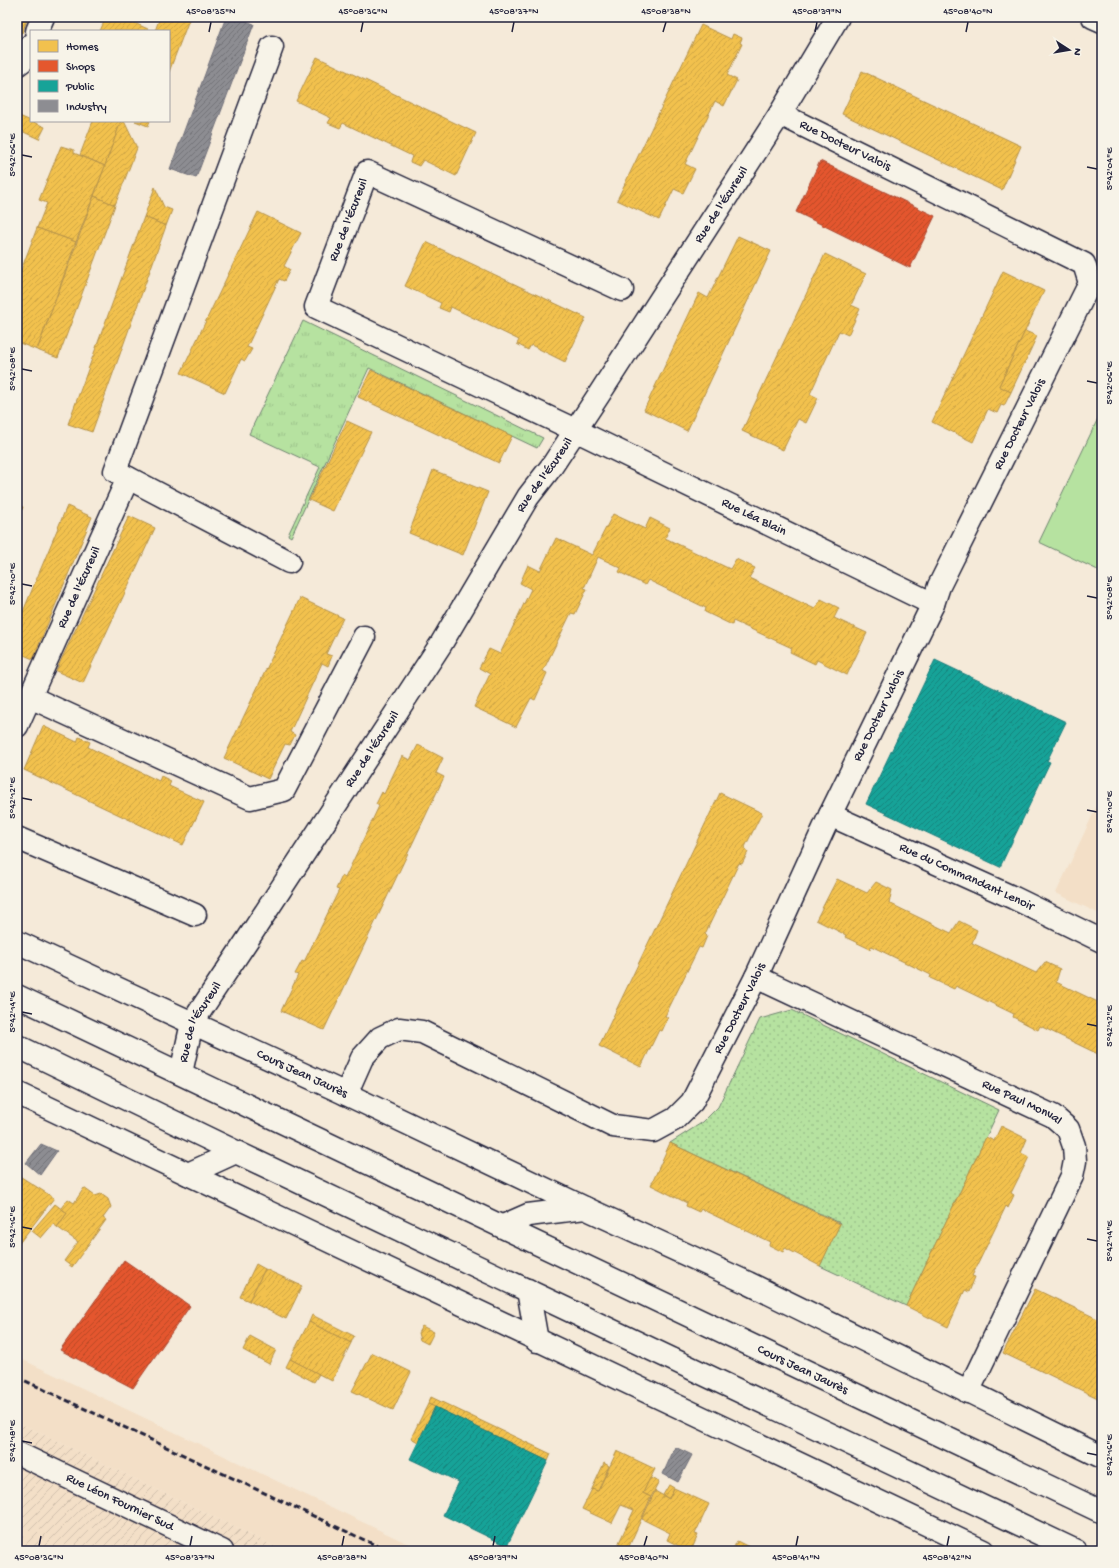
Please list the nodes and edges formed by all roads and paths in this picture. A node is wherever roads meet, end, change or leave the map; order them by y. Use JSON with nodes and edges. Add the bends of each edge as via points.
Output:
{"nodes":[{"id":1,"x":43,"y":17,"type":"edge"},
{"id":2,"x":838,"y":17,"type":"edge"},
{"id":3,"x":1093,"y":17,"type":"edge"},
{"id":4,"x":1102,"y":21,"type":"edge"},
{"id":5,"x":37,"y":30,"type":"edge"},
{"id":6,"x":272,"y":47,"type":"dead end"},
{"id":7,"x":30,"y":48,"type":"edge"},
{"id":8,"x":17,"y":65,"type":"edge"},
{"id":9,"x":780,"y":114,"type":"junction"},
{"id":10,"x":622,"y":290,"type":"dead end"},
{"id":11,"x":575,"y":430,"type":"junction"},
{"id":12,"x":128,"y":478,"type":"junction"},
{"id":13,"x":289,"y":562,"type":"dead end"},
{"id":14,"x":933,"y":604,"type":"junction"},
{"id":15,"x":364,"y":637,"type":"dead end"},
{"id":16,"x":30,"y":697,"type":"junction"},
{"id":17,"x":17,"y":726,"type":"edge"},
{"id":18,"x":830,"y":815,"type":"junction"},
{"id":19,"x":17,"y":838,"type":"edge"},
{"id":20,"x":195,"y":915,"type":"dead end"},
{"id":21,"x":1102,"y":941,"type":"edge"},
{"id":22,"x":17,"y":942,"type":"edge"},
{"id":23,"x":756,"y":977,"type":"junction"},
{"id":24,"x":17,"y":996,"type":"edge"},
{"id":25,"x":192,"y":1023,"type":"junction"},
{"id":26,"x":17,"y":1046,"type":"edge"},
{"id":27,"x":181,"y":1073,"type":"junction"},
{"id":28,"x":17,"y":1093,"type":"edge"},
{"id":29,"x":346,"y":1094,"type":"junction"},
{"id":30,"x":236,"y":1152,"type":"junction"},
{"id":31,"x":188,"y":1174,"type":"junction"},
{"id":32,"x":585,"y":1208,"type":"junction"},
{"id":33,"x":503,"y":1226,"type":"junction"},
{"id":34,"x":528,"y":1290,"type":"junction"},
{"id":35,"x":537,"y":1341,"type":"junction"},
{"id":36,"x":968,"y":1392,"type":"junction"},
{"id":37,"x":17,"y":1453,"type":"edge"},
{"id":38,"x":1102,"y":1457,"type":"edge"},
{"id":39,"x":1102,"y":1512,"type":"edge"},
{"id":40,"x":222,"y":1551,"type":"edge"},
{"id":41,"x":983,"y":1551,"type":"edge"},
{"id":42,"x":1076,"y":1551,"type":"edge"}],
"edges":[{"from":1,"to":5,"type":"street"},
{"from":2,"to":9,"type":"street","name":"Rue de l'Écureuil"},
{"from":3,"to":4,"type":"street"},
{"from":6,"to":12,"type":"street","via":[[115,471]]},
{"from":7,"to":8,"type":"street","via":[[26,58]]},
{"from":9,"to":11,"type":"street","name":"Rue de l'Écureuil"},
{"from":9,"to":14,"type":"street","name":"Rue Docteur Valois","via":[[1084,264],[1090,283],[939,586]]},
{"from":10,"to":11,"type":"street","name":"Rue de l'Écureuil","via":[[367,172],[316,307]]},
{"from":11,"to":14,"type":"street","name":"Rue Léa Blain"},
{"from":11,"to":25,"type":"street","name":"Rue de l'Écureuil","via":[[528,497],[441,644]]},
{"from":12,"to":13,"type":"street"},
{"from":12,"to":16,"type":"street","name":"Rue de l'Écureuil"},
{"from":14,"to":18,"type":"street","name":"Rue Docteur Valois"},
{"from":15,"to":16,"type":"street","via":[[284,790],[250,798]]},
{"from":16,"to":17,"type":"street","name":"Rue de l'Écureuil"},
{"from":18,"to":21,"type":"street","name":"Rue du Commandant Lenoir"},
{"from":18,"to":23,"type":"street","name":"Rue Docteur Valois"},
{"from":19,"to":20,"type":"street"},
{"from":22,"to":25,"type":"street","name":"Cours Jean Jaurès"},
{"from":23,"to":29,"type":"street","name":"Rue Docteur Valois","via":[[692,1102],[674,1119],[654,1131],[613,1126],[422,1032],[399,1029],[380,1038],[362,1058]]},
{"from":23,"to":36,"type":"street","name":"Rue Paul Monval","via":[[1053,1116],[1068,1128],[1076,1161],[1072,1176]]},
{"from":24,"to":27,"type":"street","name":"Cours Jean Jaurès"},
{"from":25,"to":27,"type":"street","name":"Rue de l'Écureuil"},
{"from":25,"to":29,"type":"street","name":"Cours Jean Jaurès"},
{"from":26,"to":30,"type":"street"},
{"from":27,"to":33,"type":"street","name":"Cours Jean Jaurès"},
{"from":28,"to":31,"type":"street"},
{"from":29,"to":32,"type":"street","name":"Cours Jean Jaurès"},
{"from":30,"to":31,"type":"street"},
{"from":30,"to":34,"type":"street"},
{"from":31,"to":35,"type":"street"},
{"from":32,"to":33,"type":"street","via":[[528,1216]]},
{"from":32,"to":36,"type":"street","name":"Cours Jean Jaurès","via":[[748,1283]]},
{"from":33,"to":39,"type":"street","name":"Cours Jean Jaurès"},
{"from":34,"to":35,"type":"street"},
{"from":34,"to":42,"type":"street"},
{"from":35,"to":41,"type":"street"},
{"from":36,"to":38,"type":"street","name":"Cours Jean Jaurès"},
{"from":37,"to":40,"type":"street","name":"Rue Léon Fournier Sud"}]}
